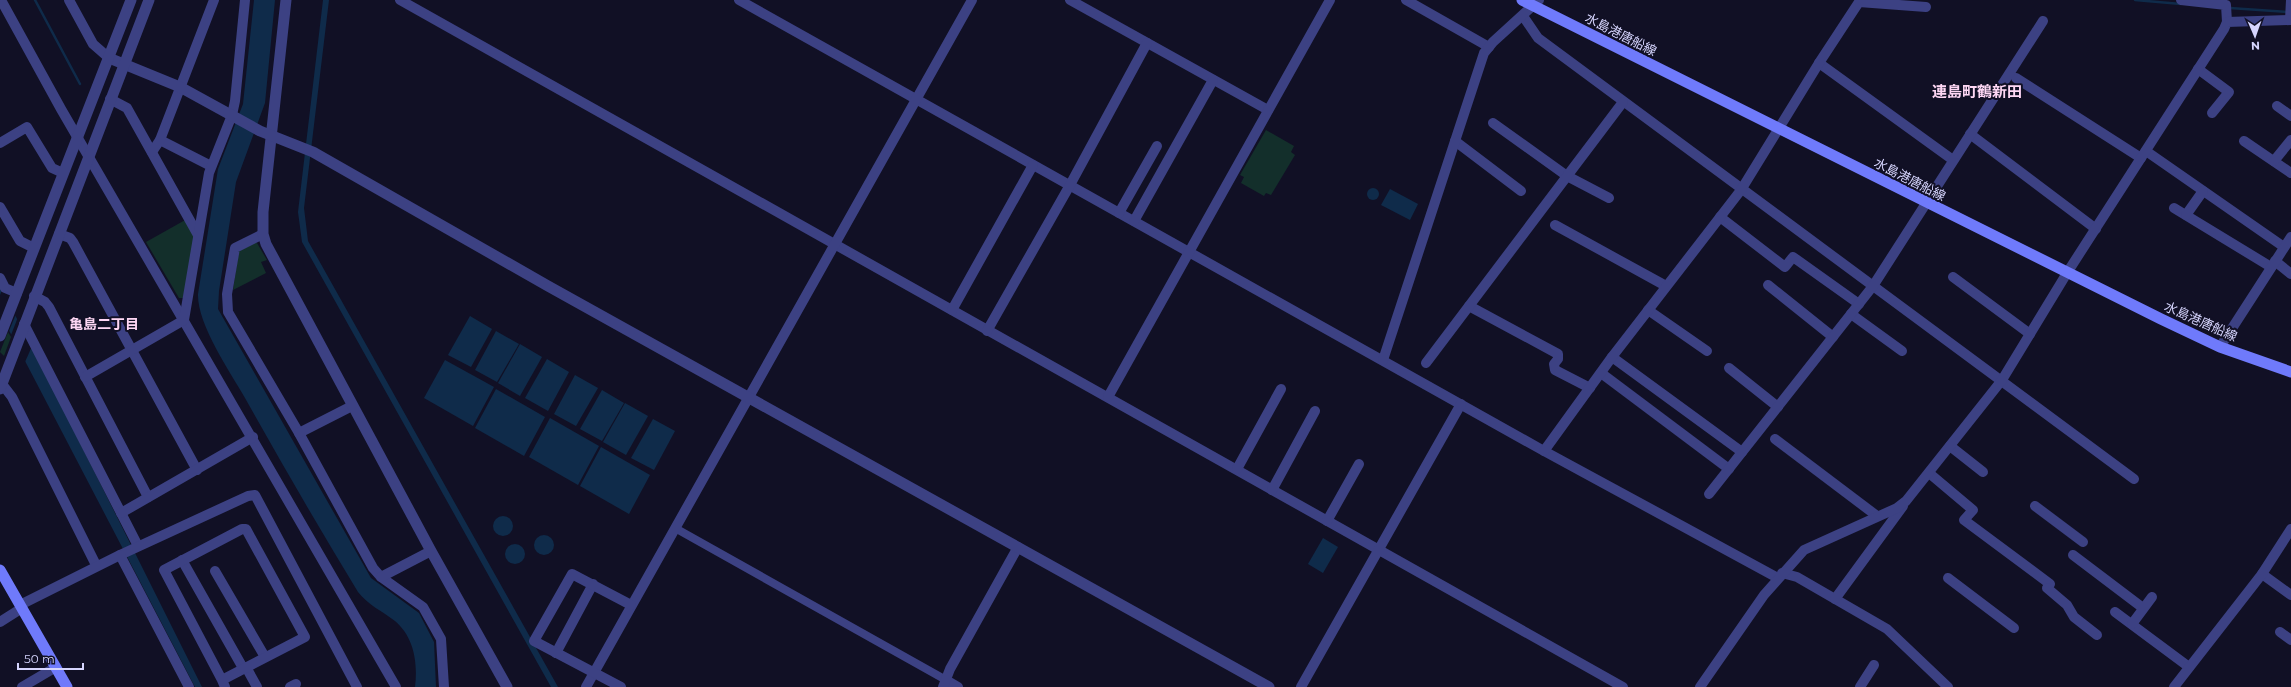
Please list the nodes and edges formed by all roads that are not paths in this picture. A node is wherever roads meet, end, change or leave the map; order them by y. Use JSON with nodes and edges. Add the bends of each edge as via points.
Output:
{"nodes":[{"id":1,"x":1,"y":0,"type":"edge"},
{"id":2,"x":69,"y":0,"type":"edge"},
{"id":3,"x":131,"y":0,"type":"edge"},
{"id":4,"x":149,"y":0,"type":"edge"},
{"id":5,"x":214,"y":0,"type":"edge"},
{"id":6,"x":245,"y":0,"type":"edge"},
{"id":7,"x":286,"y":0,"type":"edge"},
{"id":8,"x":400,"y":0,"type":"edge"},
{"id":9,"x":739,"y":0,"type":"edge"},
{"id":10,"x":972,"y":0,"type":"edge"},
{"id":11,"x":1070,"y":0,"type":"edge"},
{"id":12,"x":1330,"y":0,"type":"edge"},
{"id":13,"x":1406,"y":0,"type":"edge"},
{"id":14,"x":1522,"y":0,"type":"edge"},
{"id":15,"x":2181,"y":0,"type":"edge"},
{"id":16,"x":2291,"y":0,"type":"edge"},
{"id":17,"x":1860,"y":1,"type":"edge"},
{"id":18,"x":1536,"y":3,"type":"edge"},
{"id":19,"x":1926,"y":7,"type":"dead end"},
{"id":20,"x":1523,"y":16,"type":"junction"},
{"id":21,"x":2290,"y":16,"type":"edge"},
{"id":22,"x":2043,"y":21,"type":"dead end"},
{"id":23,"x":2227,"y":22,"type":"junction"},
{"id":24,"x":1147,"y":43,"type":"junction"},
{"id":25,"x":1489,"y":47,"type":"junction"},
{"id":26,"x":110,"y":58,"type":"junction"},
{"id":27,"x":1819,"y":63,"type":"junction"},
{"id":28,"x":124,"y":64,"type":"junction"},
{"id":29,"x":2198,"y":70,"type":"junction"},
{"id":30,"x":2016,"y":78,"type":"dead end"},
{"id":31,"x":1213,"y":80,"type":"junction"},
{"id":32,"x":180,"y":87,"type":"junction"},
{"id":33,"x":110,"y":99,"type":"junction"},
{"id":34,"x":916,"y":99,"type":"junction"},
{"id":35,"x":1623,"y":102,"type":"junction"},
{"id":36,"x":2277,"y":106,"type":"dead end"},
{"id":37,"x":1268,"y":110,"type":"junction"},
{"id":38,"x":2212,"y":113,"type":"dead end"},
{"id":39,"x":234,"y":116,"type":"junction"},
{"id":40,"x":2291,"y":116,"type":"edge"},
{"id":41,"x":1493,"y":124,"type":"dead end"},
{"id":42,"x":1780,"y":129,"type":"junction"},
{"id":43,"x":271,"y":134,"type":"junction"},
{"id":44,"x":1970,"y":134,"type":"junction"},
{"id":45,"x":78,"y":136,"type":"junction"},
{"id":46,"x":160,"y":140,"type":"junction"},
{"id":47,"x":2291,"y":140,"type":"edge"},
{"id":48,"x":1455,"y":141,"type":"junction"},
{"id":49,"x":2244,"y":141,"type":"dead end"},
{"id":50,"x":0,"y":143,"type":"edge"},
{"id":51,"x":1157,"y":146,"type":"dead end"},
{"id":52,"x":152,"y":152,"type":"junction"},
{"id":53,"x":88,"y":155,"type":"junction"},
{"id":54,"x":2144,"y":155,"type":"junction"},
{"id":55,"x":1954,"y":160,"type":"junction"},
{"id":56,"x":2274,"y":161,"type":"junction"},
{"id":57,"x":1033,"y":165,"type":"junction"},
{"id":58,"x":211,"y":166,"type":"junction"},
{"id":59,"x":63,"y":173,"type":"junction"},
{"id":60,"x":2291,"y":173,"type":"edge"},
{"id":61,"x":1567,"y":176,"type":"junction"},
{"id":62,"x":1070,"y":185,"type":"junction"},
{"id":63,"x":1741,"y":190,"type":"junction"},
{"id":64,"x":1521,"y":191,"type":"dead end"},
{"id":65,"x":2203,"y":191,"type":"junction"},
{"id":66,"x":1609,"y":198,"type":"dead end"},
{"id":67,"x":1926,"y":202,"type":"junction"},
{"id":68,"x":0,"y":207,"type":"edge"},
{"id":69,"x":2174,"y":208,"type":"dead end"},
{"id":70,"x":1119,"y":212,"type":"junction"},
{"id":71,"x":2186,"y":215,"type":"junction"},
{"id":72,"x":1720,"y":217,"type":"junction"},
{"id":73,"x":1134,"y":221,"type":"junction"},
{"id":74,"x":1555,"y":225,"type":"dead end"},
{"id":75,"x":2096,"y":229,"type":"junction"},
{"id":76,"x":59,"y":234,"type":"junction"},
{"id":77,"x":263,"y":234,"type":"junction"},
{"id":78,"x":198,"y":235,"type":"junction"},
{"id":79,"x":2288,"y":243,"type":"edge"},
{"id":80,"x":835,"y":244,"type":"junction"},
{"id":81,"x":34,"y":248,"type":"junction"},
{"id":82,"x":1188,"y":251,"type":"junction"},
{"id":83,"x":2273,"y":264,"type":"junction"},
{"id":84,"x":2067,"y":273,"type":"junction"},
{"id":85,"x":2291,"y":274,"type":"edge"},
{"id":86,"x":1953,"y":277,"type":"dead end"},
{"id":87,"x":0,"y":278,"type":"edge"},
{"id":88,"x":1768,"y":285,"type":"dead end"},
{"id":89,"x":1666,"y":286,"type":"junction"},
{"id":90,"x":1873,"y":286,"type":"junction"},
{"id":91,"x":17,"y":293,"type":"junction"},
{"id":92,"x":34,"y":296,"type":"junction"},
{"id":93,"x":1859,"y":304,"type":"junction"},
{"id":94,"x":1469,"y":306,"type":"junction"},
{"id":95,"x":952,"y":310,"type":"junction"},
{"id":96,"x":1648,"y":310,"type":"junction"},
{"id":97,"x":1851,"y":314,"type":"junction"},
{"id":98,"x":184,"y":320,"type":"junction"},
{"id":99,"x":23,"y":327,"type":"junction"},
{"id":100,"x":2,"y":328,"type":"edge"},
{"id":101,"x":987,"y":331,"type":"junction"},
{"id":102,"x":2030,"y":334,"type":"junction"},
{"id":103,"x":1833,"y":337,"type":"junction"},
{"id":104,"x":2220,"y":347,"type":"junction"},
{"id":105,"x":133,"y":350,"type":"junction"},
{"id":106,"x":1902,"y":351,"type":"dead end"},
{"id":107,"x":1707,"y":352,"type":"dead end"},
{"id":108,"x":1612,"y":357,"type":"junction"},
{"id":109,"x":1383,"y":360,"type":"junction"},
{"id":110,"x":1426,"y":363,"type":"dead end"},
{"id":111,"x":1729,"y":368,"type":"dead end"},
{"id":112,"x":2291,"y":372,"type":"edge"},
{"id":113,"x":1601,"y":373,"type":"junction"},
{"id":114,"x":85,"y":377,"type":"junction"},
{"id":115,"x":2002,"y":380,"type":"junction"},
{"id":116,"x":1,"y":386,"type":"edge"},
{"id":117,"x":1590,"y":388,"type":"junction"},
{"id":118,"x":1281,"y":389,"type":"dead end"},
{"id":119,"x":750,"y":397,"type":"junction"},
{"id":120,"x":1108,"y":397,"type":"junction"},
{"id":121,"x":1461,"y":404,"type":"junction"},
{"id":122,"x":352,"y":406,"type":"junction"},
{"id":123,"x":1778,"y":407,"type":"junction"},
{"id":124,"x":1315,"y":411,"type":"dead end"},
{"id":125,"x":299,"y":433,"type":"junction"},
{"id":126,"x":252,"y":437,"type":"junction"},
{"id":127,"x":1775,"y":439,"type":"dead end"},
{"id":128,"x":1950,"y":446,"type":"junction"},
{"id":129,"x":1544,"y":451,"type":"junction"},
{"id":130,"x":1742,"y":452,"type":"junction"},
{"id":131,"x":1358,"y":464,"type":"dead end"},
{"id":132,"x":1730,"y":468,"type":"junction"},
{"id":133,"x":1236,"y":469,"type":"junction"},
{"id":134,"x":197,"y":470,"type":"junction"},
{"id":135,"x":1983,"y":472,"type":"dead end"},
{"id":136,"x":1929,"y":473,"type":"junction"},
{"id":137,"x":2134,"y":479,"type":"dead end"},
{"id":138,"x":1272,"y":490,"type":"junction"},
{"id":139,"x":1709,"y":494,"type":"dead end"},
{"id":140,"x":148,"y":497,"type":"junction"},
{"id":141,"x":1906,"y":502,"type":"junction"},
{"id":142,"x":2035,"y":506,"type":"dead end"},
{"id":143,"x":121,"y":512,"type":"junction"},
{"id":144,"x":1877,"y":516,"type":"junction"},
{"id":145,"x":1327,"y":521,"type":"junction"},
{"id":146,"x":675,"y":528,"type":"junction"},
{"id":147,"x":2291,"y":529,"type":"edge"},
{"id":148,"x":2083,"y":542,"type":"dead end"},
{"id":149,"x":136,"y":547,"type":"junction"},
{"id":150,"x":1018,"y":547,"type":"junction"},
{"id":151,"x":1379,"y":550,"type":"junction"},
{"id":152,"x":430,"y":551,"type":"junction"},
{"id":153,"x":122,"y":554,"type":"junction"},
{"id":154,"x":2073,"y":555,"type":"dead end"},
{"id":155,"x":182,"y":560,"type":"junction"},
{"id":156,"x":96,"y":565,"type":"junction"},
{"id":157,"x":0,"y":570,"type":"edge"},
{"id":158,"x":215,"y":571,"type":"dead end"},
{"id":159,"x":2262,"y":574,"type":"junction"},
{"id":160,"x":1780,"y":576,"type":"junction"},
{"id":161,"x":381,"y":577,"type":"junction"},
{"id":162,"x":1948,"y":578,"type":"dead end"},
{"id":163,"x":593,"y":584,"type":"junction"},
{"id":164,"x":2291,"y":595,"type":"edge"},
{"id":165,"x":2152,"y":597,"type":"dead end"},
{"id":166,"x":1835,"y":599,"type":"junction"},
{"id":167,"x":631,"y":605,"type":"junction"},
{"id":168,"x":21,"y":607,"type":"junction"},
{"id":169,"x":2143,"y":608,"type":"junction"},
{"id":170,"x":2115,"y":612,"type":"dead end"},
{"id":171,"x":0,"y":622,"type":"edge"},
{"id":172,"x":2132,"y":624,"type":"junction"},
{"id":173,"x":2014,"y":628,"type":"dead end"},
{"id":174,"x":2280,"y":632,"type":"dead end"},
{"id":175,"x":2097,"y":635,"type":"dead end"},
{"id":176,"x":2291,"y":640,"type":"edge"},
{"id":177,"x":556,"y":653,"type":"junction"},
{"id":178,"x":264,"y":657,"type":"junction"},
{"id":179,"x":1874,"y":665,"type":"dead end"},
{"id":180,"x":56,"y":667,"type":"junction"},
{"id":181,"x":2189,"y":667,"type":"junction"},
{"id":182,"x":244,"y":668,"type":"junction"},
{"id":183,"x":594,"y":672,"type":"junction"},
{"id":184,"x":224,"y":684,"type":"edge"},
{"id":185,"x":945,"y":684,"type":"edge"},
{"id":186,"x":392,"y":686,"type":"edge"},
{"id":187,"x":1946,"y":686,"type":"edge"},
{"id":188,"x":2176,"y":686,"type":"edge"},
{"id":189,"x":22,"y":687,"type":"edge"},
{"id":190,"x":67,"y":687,"type":"edge"},
{"id":191,"x":189,"y":687,"type":"edge"},
{"id":192,"x":257,"y":687,"type":"edge"},
{"id":193,"x":358,"y":687,"type":"edge"},
{"id":194,"x":444,"y":687,"type":"edge"},
{"id":195,"x":506,"y":687,"type":"edge"},
{"id":196,"x":586,"y":687,"type":"edge"},
{"id":197,"x":621,"y":687,"type":"edge"},
{"id":198,"x":958,"y":687,"type":"edge"},
{"id":199,"x":1269,"y":687,"type":"edge"},
{"id":200,"x":1302,"y":687,"type":"edge"},
{"id":201,"x":1623,"y":687,"type":"edge"},
{"id":202,"x":1700,"y":687,"type":"edge"},
{"id":203,"x":1860,"y":687,"type":"edge"}],
"edges":[{"from":1,"to":45,"type":"street"},
{"from":2,"to":26,"type":"street","via":[[93,44]]},
{"from":3,"to":26,"type":"street"},
{"from":4,"to":28,"type":"street"},
{"from":5,"to":32,"type":"street"},
{"from":6,"to":39,"type":"street"},
{"from":7,"to":43,"type":"street"},
{"from":8,"to":80,"type":"street"},
{"from":9,"to":34,"type":"street"},
{"from":10,"to":34,"type":"street"},
{"from":11,"to":24,"type":"street"},
{"from":12,"to":37,"type":"street"},
{"from":13,"to":25,"type":"street"},
{"from":14,"to":18,"type":"main road","name":"水島港唐船線"},
{"from":15,"to":23,"type":"street","via":[[2226,5]]},
{"from":16,"to":21,"type":"street"},
{"from":17,"to":19,"type":"street"},
{"from":17,"to":27,"type":"street"},
{"from":18,"to":20,"type":"street"},
{"from":18,"to":42,"type":"main road","name":"水島港唐船線"},
{"from":20,"to":25,"type":"street"},
{"from":20,"to":35,"type":"street","via":[[1538,38]]},
{"from":21,"to":23,"type":"street"},
{"from":22,"to":44,"type":"street"},
{"from":23,"to":29,"type":"street"},
{"from":24,"to":31,"type":"street"},
{"from":24,"to":62,"type":"street"},
{"from":25,"to":48,"type":"street","via":[[1484,53]]},
{"from":26,"to":28,"type":"street"},
{"from":26,"to":45,"type":"street"},
{"from":27,"to":42,"type":"street"},
{"from":27,"to":55,"type":"street"},
{"from":28,"to":32,"type":"street"},
{"from":28,"to":33,"type":"street"},
{"from":29,"to":38,"type":"street","via":[[2230,92]]},
{"from":29,"to":54,"type":"street"},
{"from":30,"to":54,"type":"street"},
{"from":31,"to":37,"type":"street"},
{"from":31,"to":73,"type":"street"},
{"from":32,"to":39,"type":"street"},
{"from":32,"to":46,"type":"street"},
{"from":33,"to":52,"type":"street","via":[[127,108]]},
{"from":33,"to":53,"type":"street"},
{"from":34,"to":57,"type":"street"},
{"from":34,"to":80,"type":"street"},
{"from":35,"to":61,"type":"street"},
{"from":35,"to":63,"type":"street"},
{"from":36,"to":40,"type":"street"},
{"from":37,"to":82,"type":"street"},
{"from":39,"to":43,"type":"street"},
{"from":39,"to":58,"type":"street"},
{"from":41,"to":61,"type":"street"},
{"from":42,"to":63,"type":"street"},
{"from":42,"to":67,"type":"main road","name":"水島港唐船線"},
{"from":43,"to":77,"type":"street"},
{"from":43,"to":119,"type":"street","via":[[309,150]]},
{"from":44,"to":55,"type":"street"},
{"from":44,"to":75,"type":"street"},
{"from":45,"to":53,"type":"street"},
{"from":45,"to":59,"type":"street"},
{"from":46,"to":52,"type":"street"},
{"from":46,"to":58,"type":"street"},
{"from":47,"to":56,"type":"street"},
{"from":48,"to":64,"type":"street"},
{"from":48,"to":109,"type":"street"},
{"from":49,"to":56,"type":"street"},
{"from":50,"to":59,"type":"street","via":[[27,127],[52,168]]},
{"from":51,"to":70,"type":"street"},
{"from":52,"to":78,"type":"street"},
{"from":53,"to":76,"type":"street"},
{"from":53,"to":98,"type":"street"},
{"from":54,"to":65,"type":"street"},
{"from":54,"to":75,"type":"street"},
{"from":55,"to":67,"type":"street"},
{"from":56,"to":60,"type":"street"},
{"from":57,"to":62,"type":"street"},
{"from":57,"to":95,"type":"street"},
{"from":58,"to":78,"type":"street"},
{"from":59,"to":81,"type":"street"},
{"from":61,"to":66,"type":"street"},
{"from":61,"to":94,"type":"street"},
{"from":62,"to":70,"type":"street"},
{"from":62,"to":101,"type":"street"},
{"from":63,"to":72,"type":"street"},
{"from":63,"to":90,"type":"street"},
{"from":65,"to":71,"type":"street"},
{"from":65,"to":79,"type":"street"},
{"from":67,"to":84,"type":"main road","name":"水島港唐船線"},
{"from":67,"to":90,"type":"street"},
{"from":68,"to":81,"type":"street","via":[[20,241]]},
{"from":69,"to":71,"type":"street"},
{"from":70,"to":73,"type":"street"},
{"from":71,"to":83,"type":"street"},
{"from":72,"to":89,"type":"street"},
{"from":72,"to":93,"type":"street","via":[[1785,267],[1792,257]]},
{"from":73,"to":82,"type":"street"},
{"from":74,"to":89,"type":"street"},
{"from":75,"to":84,"type":"street"},
{"from":76,"to":92,"type":"street"},
{"from":76,"to":105,"type":"street","via":[[74,242]]},
{"from":77,"to":122,"type":"street","via":[[271,257]]},
{"from":77,"to":125,"type":"street","via":[[235,248],[226,304],[228,312]]},
{"from":78,"to":98,"type":"street"},
{"from":79,"to":83,"type":"street"},
{"from":80,"to":95,"type":"street"},
{"from":80,"to":119,"type":"street"},
{"from":81,"to":91,"type":"street"},
{"from":82,"to":109,"type":"street"},
{"from":82,"to":120,"type":"street"},
{"from":83,"to":85,"type":"street"},
{"from":83,"to":104,"type":"street"},
{"from":84,"to":102,"type":"street"},
{"from":84,"to":104,"type":"main road","name":"水島港唐船線"},
{"from":86,"to":102,"type":"street"},
{"from":87,"to":91,"type":"street","via":[[5,288]]},
{"from":88,"to":103,"type":"street"},
{"from":89,"to":96,"type":"street"},
{"from":90,"to":93,"type":"street"},
{"from":90,"to":115,"type":"street"},
{"from":91,"to":100,"type":"street"},
{"from":92,"to":99,"type":"street"},
{"from":92,"to":114,"type":"street","via":[[49,307]]},
{"from":93,"to":97,"type":"street"},
{"from":94,"to":110,"type":"street"},
{"from":94,"to":117,"type":"street","via":[[1558,354],[1554,364],[1555,370]]},
{"from":95,"to":101,"type":"street"},
{"from":96,"to":107,"type":"street"},
{"from":96,"to":108,"type":"street"},
{"from":97,"to":103,"type":"street"},
{"from":97,"to":106,"type":"street"},
{"from":98,"to":105,"type":"street"},
{"from":98,"to":126,"type":"street"},
{"from":99,"to":116,"type":"street"},
{"from":99,"to":143,"type":"street"},
{"from":101,"to":120,"type":"street"},
{"from":102,"to":115,"type":"street"},
{"from":103,"to":123,"type":"street"},
{"from":104,"to":112,"type":"main road","name":"水島港唐船線"},
{"from":105,"to":114,"type":"street"},
{"from":105,"to":134,"type":"street"},
{"from":108,"to":113,"type":"street"},
{"from":108,"to":130,"type":"street"},
{"from":109,"to":121,"type":"street"},
{"from":111,"to":123,"type":"street"},
{"from":113,"to":117,"type":"street"},
{"from":113,"to":132,"type":"street"},
{"from":114,"to":140,"type":"street"},
{"from":115,"to":128,"type":"street"},
{"from":115,"to":137,"type":"street"},
{"from":116,"to":156,"type":"street","via":[[12,397]]},
{"from":117,"to":129,"type":"street"},
{"from":118,"to":133,"type":"street"},
{"from":119,"to":146,"type":"street"},
{"from":119,"to":150,"type":"street"},
{"from":120,"to":133,"type":"street"},
{"from":121,"to":129,"type":"street"},
{"from":121,"to":151,"type":"street"},
{"from":122,"to":125,"type":"street"},
{"from":122,"to":152,"type":"street"},
{"from":123,"to":130,"type":"street"},
{"from":124,"to":138,"type":"street"},
{"from":125,"to":161,"type":"street","via":[[373,568]]},
{"from":126,"to":134,"type":"street"},
{"from":126,"to":186,"type":"street"},
{"from":127,"to":144,"type":"street"},
{"from":128,"to":135,"type":"street"},
{"from":128,"to":136,"type":"street"},
{"from":129,"to":160,"type":"street"},
{"from":130,"to":132,"type":"street"},
{"from":131,"to":145,"type":"street"},
{"from":132,"to":139,"type":"street"},
{"from":133,"to":138,"type":"street"},
{"from":134,"to":140,"type":"street"},
{"from":136,"to":141,"type":"street"},
{"from":136,"to":175,"type":"street","via":[[1973,510],[1964,520],[2048,586],[2067,605],[2074,618]]},
{"from":138,"to":145,"type":"street"},
{"from":140,"to":143,"type":"street"},
{"from":141,"to":144,"type":"street"},
{"from":141,"to":166,"type":"street"},
{"from":142,"to":148,"type":"street"},
{"from":143,"to":149,"type":"street"},
{"from":144,"to":160,"type":"street","via":[[1804,550]]},
{"from":145,"to":151,"type":"street"},
{"from":146,"to":167,"type":"street"},
{"from":146,"to":185,"type":"street"},
{"from":147,"to":159,"type":"street"},
{"from":149,"to":153,"type":"street"},
{"from":149,"to":193,"type":"street","via":[[148,544],[248,496],[255,495]]},
{"from":150,"to":185,"type":"street","via":[[950,670]]},
{"from":150,"to":199,"type":"street"},
{"from":151,"to":200,"type":"street"},
{"from":151,"to":201,"type":"street"},
{"from":152,"to":161,"type":"street"},
{"from":152,"to":195,"type":"street"},
{"from":153,"to":156,"type":"street"},
{"from":153,"to":191,"type":"street"},
{"from":154,"to":169,"type":"street"},
{"from":155,"to":178,"type":"street","via":[[246,529],[305,637]]},
{"from":155,"to":182,"type":"street"},
{"from":155,"to":184,"type":"street","via":[[164,570]]},
{"from":156,"to":168,"type":"street"},
{"from":157,"to":168,"type":"main road"},
{"from":158,"to":178,"type":"street"},
{"from":159,"to":164,"type":"street"},
{"from":159,"to":181,"type":"street"},
{"from":160,"to":166,"type":"street","via":[[1797,577]]},
{"from":160,"to":202,"type":"street"},
{"from":161,"to":194,"type":"street","via":[[417,602],[427,613],[441,639]]},
{"from":162,"to":173,"type":"street"},
{"from":163,"to":167,"type":"street"},
{"from":163,"to":177,"type":"street"},
{"from":163,"to":177,"type":"street","via":[[572,574],[534,641]]},
{"from":165,"to":169,"type":"street"},
{"from":166,"to":187,"type":"street","via":[[1887,629]]},
{"from":167,"to":183,"type":"street"},
{"from":168,"to":171,"type":"street"},
{"from":168,"to":180,"type":"main road"},
{"from":169,"to":172,"type":"street"},
{"from":170,"to":172,"type":"street"},
{"from":172,"to":181,"type":"street"},
{"from":174,"to":176,"type":"street"},
{"from":177,"to":183,"type":"street"},
{"from":178,"to":182,"type":"street"},
{"from":179,"to":203,"type":"street"},
{"from":180,"to":189,"type":"street"},
{"from":180,"to":190,"type":"main road"},
{"from":181,"to":188,"type":"street"},
{"from":182,"to":184,"type":"street"},
{"from":182,"to":192,"type":"street"},
{"from":183,"to":196,"type":"street"},
{"from":183,"to":197,"type":"street"},
{"from":185,"to":198,"type":"street"}]}
